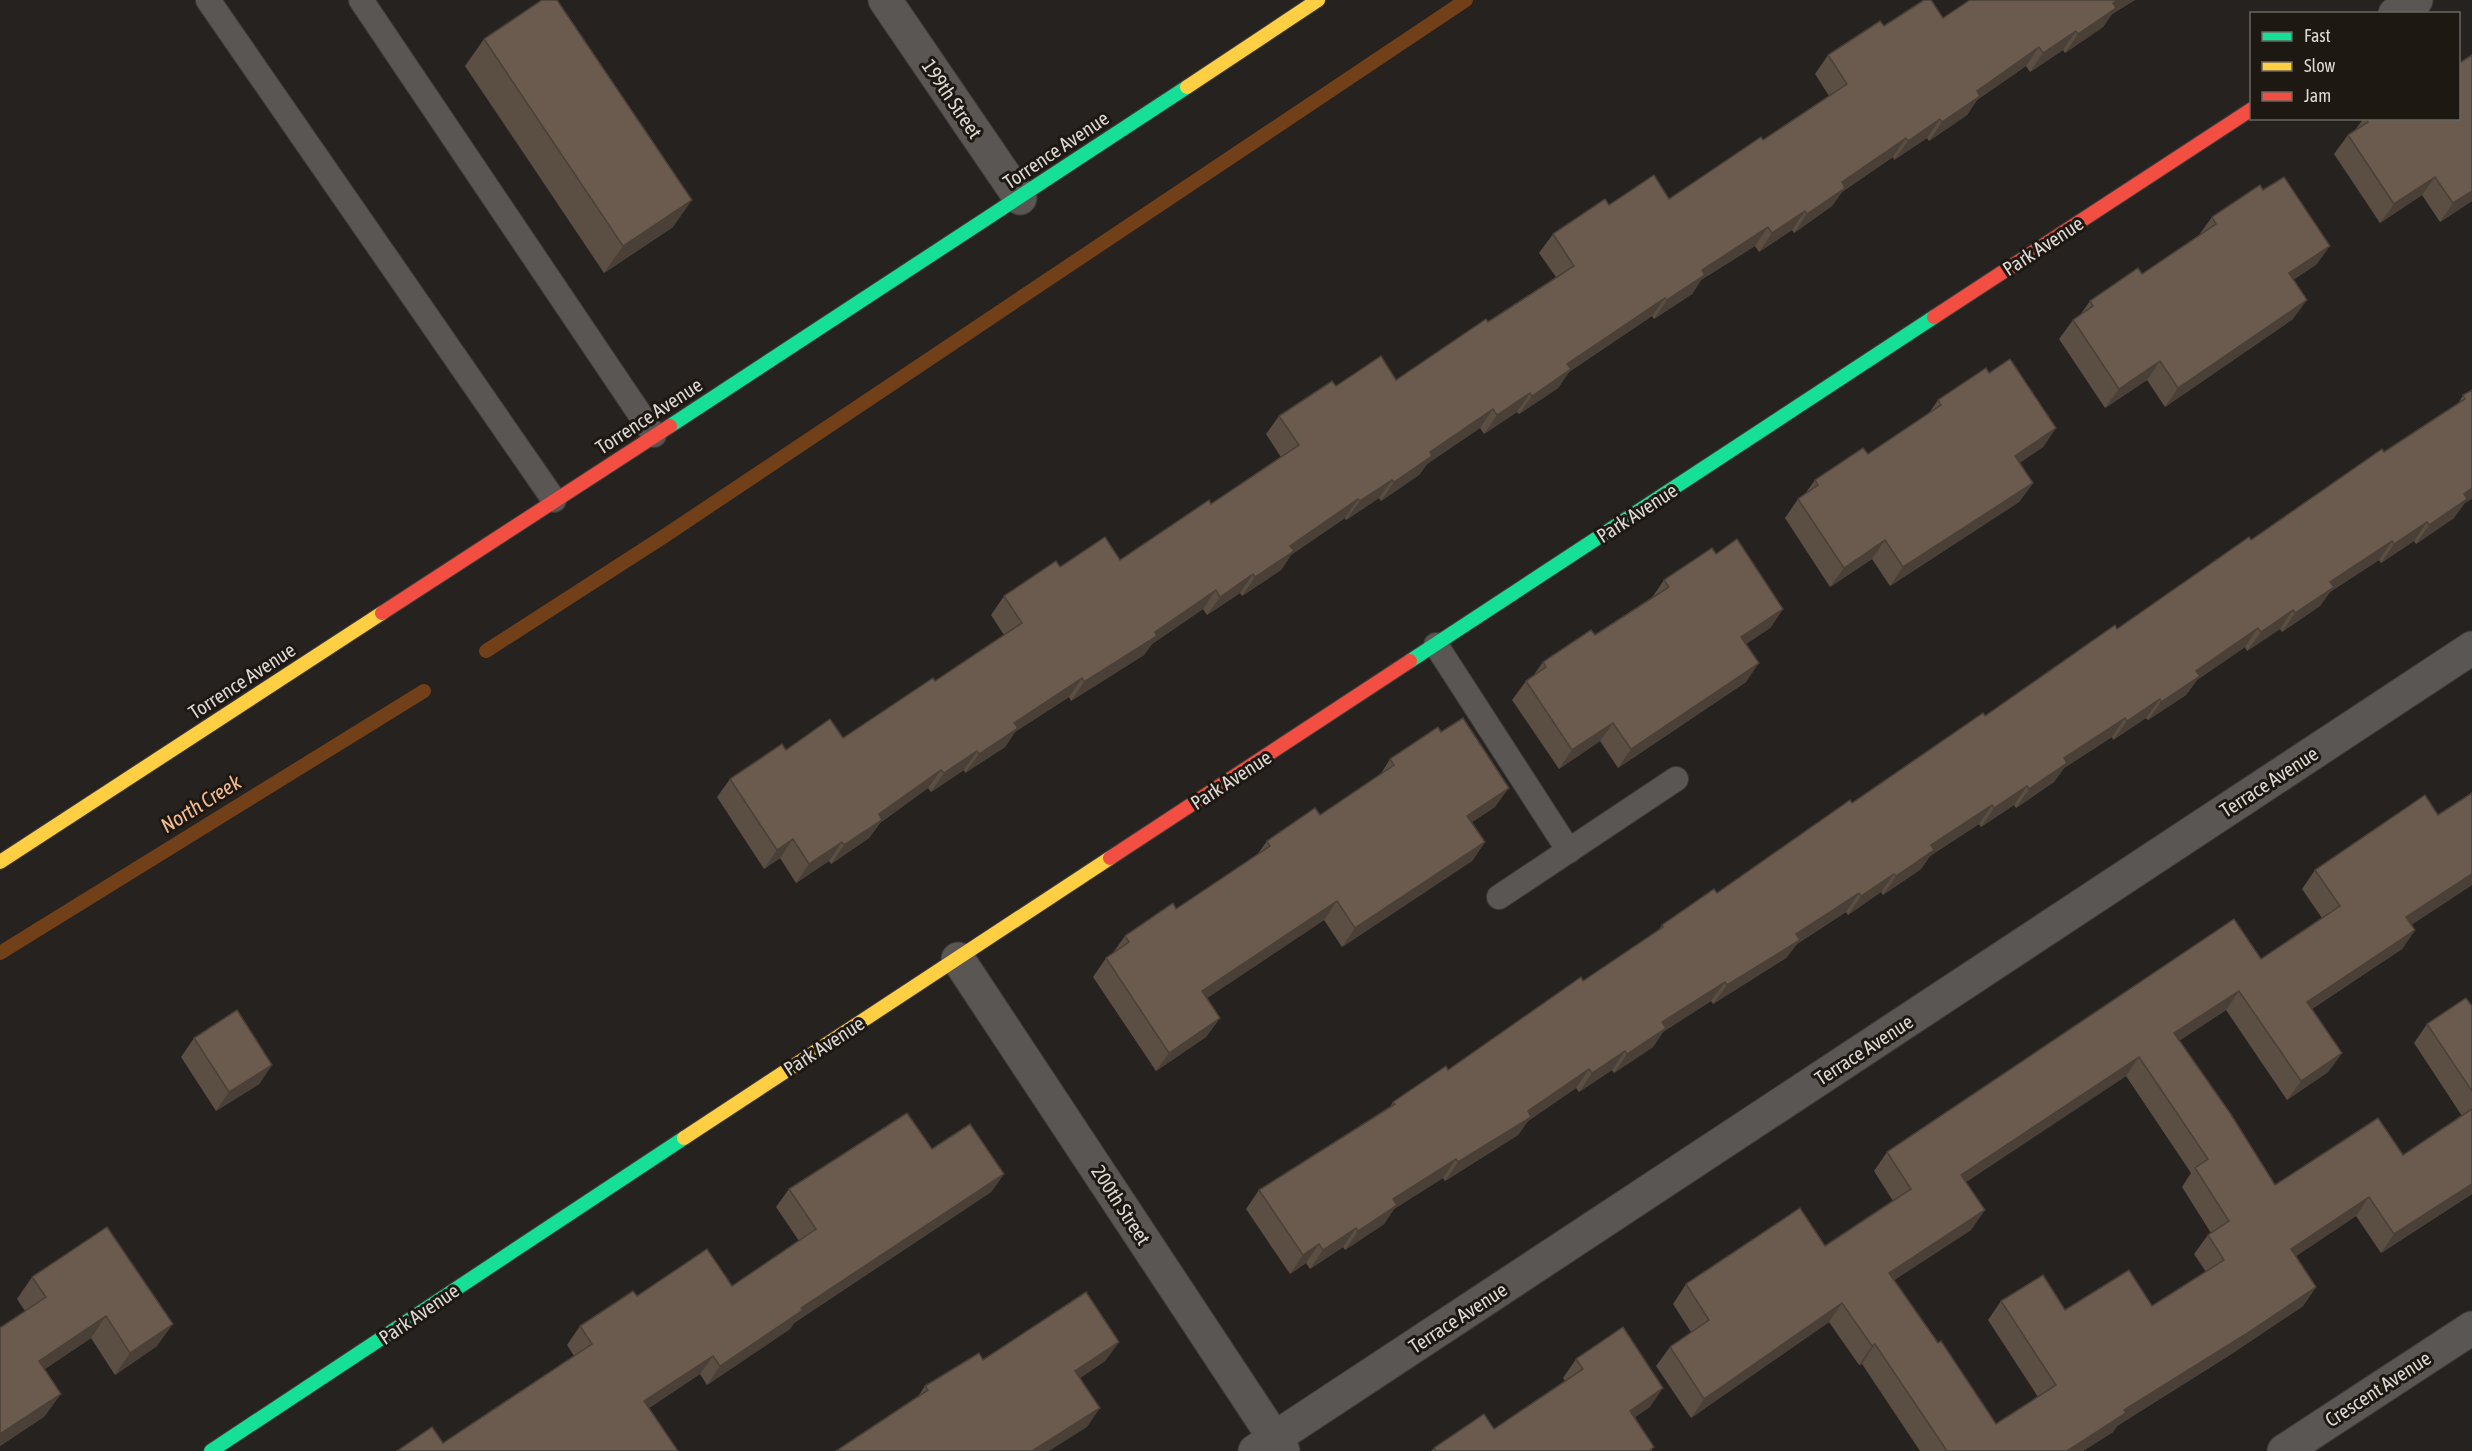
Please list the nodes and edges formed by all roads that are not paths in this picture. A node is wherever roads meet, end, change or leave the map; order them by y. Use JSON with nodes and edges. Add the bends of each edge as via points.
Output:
{"nodes":[{"id":1,"x":208,"y":0,"type":"edge"},
{"id":2,"x":361,"y":0,"type":"edge"},
{"id":3,"x":885,"y":0,"type":"edge"},
{"id":4,"x":1318,"y":0,"type":"edge"},
{"id":5,"x":2416,"y":0,"type":"edge"},
{"id":6,"x":2399,"y":12,"type":"edge"},
{"id":7,"x":2250,"y":110,"type":"edge"},
{"id":8,"x":1020,"y":198,"type":"junction"},
{"id":9,"x":654,"y":435,"type":"junction"},
{"id":10,"x":554,"y":500,"type":"junction"},
{"id":11,"x":1436,"y":645,"type":"junction"},
{"id":12,"x":2472,"y":648,"type":"edge"},
{"id":13,"x":1676,"y":779,"type":"dead end"},
{"id":14,"x":1569,"y":851,"type":"junction"},
{"id":15,"x":0,"y":862,"type":"edge"},
{"id":16,"x":1499,"y":897,"type":"dead end"},
{"id":17,"x":958,"y":959,"type":"junction"},
{"id":18,"x":2472,"y":1328,"type":"edge"},
{"id":19,"x":1271,"y":1447,"type":"edge"},
{"id":20,"x":211,"y":1451,"type":"edge"},
{"id":21,"x":2284,"y":1451,"type":"edge"}],
"edges":[{"from":1,"to":10,"type":"lane"},
{"from":2,"to":9,"type":"lane"},
{"from":3,"to":8,"type":"street","name":"199th Street"},
{"from":4,"to":8,"type":"street","name":"Torrence Avenue"},
{"from":5,"to":6,"type":"street"},
{"from":7,"to":11,"type":"street","name":"Park Avenue"},
{"from":8,"to":9,"type":"street","name":"Torrence Avenue"},
{"from":9,"to":10,"type":"street","name":"Torrence Avenue"},
{"from":10,"to":15,"type":"street","name":"Torrence Avenue"},
{"from":11,"to":14,"type":"lane"},
{"from":11,"to":17,"type":"street","name":"Park Avenue"},
{"from":12,"to":19,"type":"street","name":"Terrace Avenue"},
{"from":13,"to":14,"type":"lane"},
{"from":14,"to":16,"type":"lane"},
{"from":17,"to":19,"type":"street","name":"200th Street"},
{"from":17,"to":20,"type":"street","name":"Park Avenue"},
{"from":18,"to":21,"type":"street","name":"Crescent Avenue"}]}
